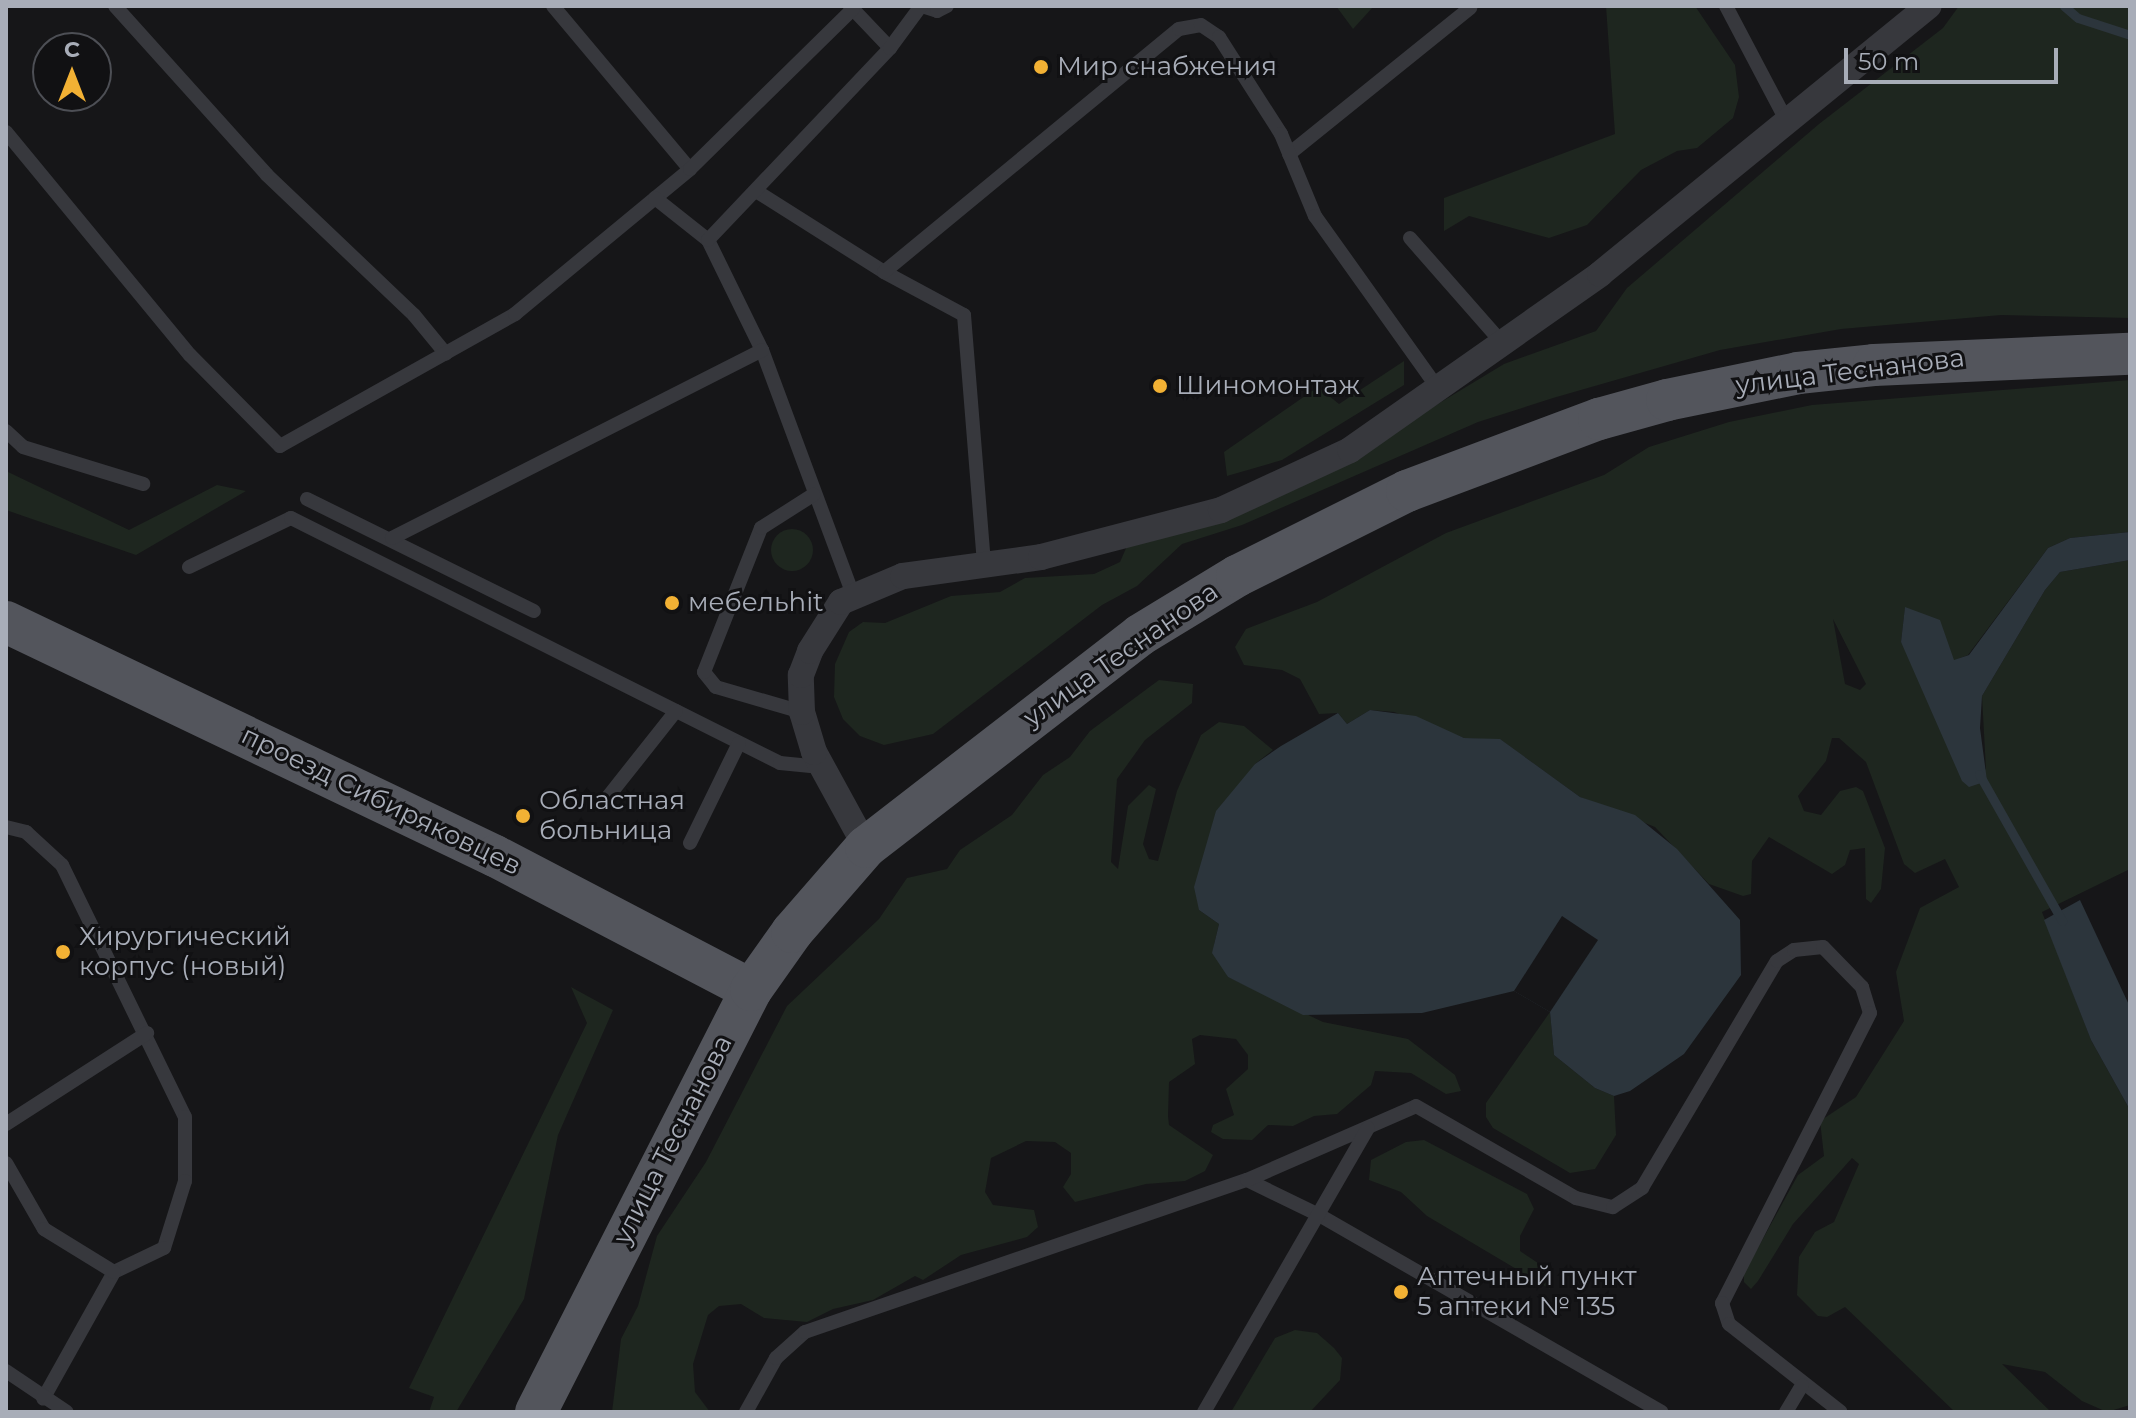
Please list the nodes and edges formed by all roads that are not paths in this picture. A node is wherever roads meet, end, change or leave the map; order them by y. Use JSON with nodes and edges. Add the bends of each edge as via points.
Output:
{"nodes":[{"id":1,"x":115,"y":6,"type":"edge"},
{"id":2,"x":553,"y":6,"type":"edge"},
{"id":3,"x":921,"y":6,"type":"edge"},
{"id":4,"x":947,"y":6,"type":"edge"},
{"id":5,"x":1726,"y":6,"type":"edge"},
{"id":6,"x":1929,"y":6,"type":"edge"},
{"id":7,"x":851,"y":7,"type":"edge"},
{"id":8,"x":1470,"y":8,"type":"dead end"},
{"id":9,"x":890,"y":48,"type":"junction"},
{"id":10,"x":1786,"y":120,"type":"junction"},
{"id":11,"x":6,"y":132,"type":"edge"},
{"id":12,"x":1289,"y":154,"type":"junction"},
{"id":13,"x":690,"y":169,"type":"junction"},
{"id":14,"x":756,"y":191,"type":"junction"},
{"id":15,"x":655,"y":198,"type":"junction"},
{"id":16,"x":1410,"y":238,"type":"dead end"},
{"id":17,"x":708,"y":240,"type":"junction"},
{"id":18,"x":884,"y":272,"type":"junction"},
{"id":19,"x":1503,"y":344,"type":"junction"},
{"id":20,"x":762,"y":350,"type":"junction"},
{"id":21,"x":446,"y":354,"type":"junction"},
{"id":22,"x":2130,"y":354,"type":"edge"},
{"id":23,"x":1439,"y":390,"type":"junction"},
{"id":24,"x":6,"y":431,"type":"edge"},
{"id":25,"x":143,"y":484,"type":"dead end"},
{"id":26,"x":813,"y":495,"type":"junction"},
{"id":27,"x":307,"y":499,"type":"dead end"},
{"id":28,"x":392,"y":538,"type":"junction"},
{"id":29,"x":984,"y":562,"type":"junction"},
{"id":30,"x":189,"y":567,"type":"dead end"},
{"id":31,"x":853,"y":595,"type":"junction"},
{"id":32,"x":534,"y":611,"type":"dead end"},
{"id":33,"x":6,"y":622,"type":"edge"},
{"id":34,"x":676,"y":711,"type":"junction"},
{"id":35,"x":802,"y":712,"type":"junction"},
{"id":36,"x":739,"y":743,"type":"junction"},
{"id":37,"x":821,"y":767,"type":"junction"},
{"id":38,"x":607,"y":798,"type":"dead end"},
{"id":39,"x":6,"y":827,"type":"edge"},
{"id":40,"x":690,"y":843,"type":"dead end"},
{"id":41,"x":866,"y":847,"type":"junction"},
{"id":42,"x":751,"y":990,"type":"junction"},
{"id":43,"x":147,"y":1033,"type":"junction"},
{"id":44,"x":6,"y":1124,"type":"edge"},
{"id":45,"x":1368,"y":1128,"type":"junction"},
{"id":46,"x":6,"y":1163,"type":"edge"},
{"id":47,"x":1247,"y":1180,"type":"junction"},
{"id":48,"x":1319,"y":1215,"type":"junction"},
{"id":49,"x":114,"y":1272,"type":"junction"},
{"id":50,"x":6,"y":1371,"type":"edge"},
{"id":51,"x":1802,"y":1385,"type":"junction"},
{"id":52,"x":43,"y":1399,"type":"junction"},
{"id":53,"x":67,"y":1412,"type":"edge"},
{"id":54,"x":536,"y":1412,"type":"edge"},
{"id":55,"x":746,"y":1412,"type":"edge"},
{"id":56,"x":1204,"y":1412,"type":"edge"},
{"id":57,"x":1661,"y":1412,"type":"edge"},
{"id":58,"x":1786,"y":1412,"type":"edge"},
{"id":59,"x":1841,"y":1412,"type":"edge"}],
"edges":[{"from":1,"to":21,"type":"lane","via":[[267,175],[414,315]]},
{"from":2,"to":13,"type":"lane"},
{"from":3,"to":4,"type":"lane","via":[[937,11]]},
{"from":3,"to":9,"type":"lane"},
{"from":5,"to":10,"type":"lane"},
{"from":6,"to":10,"type":"street"},
{"from":7,"to":9,"type":"lane"},
{"from":7,"to":13,"type":"lane"},
{"from":8,"to":12,"type":"lane"},
{"from":9,"to":14,"type":"lane"},
{"from":10,"to":19,"type":"street","via":[[1600,274]]},
{"from":11,"to":21,"type":"lane","via":[[190,355],[280,446]]},
{"from":12,"to":18,"type":"lane","via":[[1219,37],[1201,25],[1179,29]]},
{"from":12,"to":23,"type":"lane","via":[[1315,216]]},
{"from":13,"to":15,"type":"lane"},
{"from":14,"to":17,"type":"lane"},
{"from":14,"to":18,"type":"lane"},
{"from":15,"to":17,"type":"lane"},
{"from":15,"to":21,"type":"lane","via":[[515,314]]},
{"from":16,"to":19,"type":"lane"},
{"from":17,"to":20,"type":"lane"},
{"from":18,"to":29,"type":"lane","via":[[964,315]]},
{"from":19,"to":23,"type":"street"},
{"from":20,"to":26,"type":"lane"},
{"from":20,"to":28,"type":"lane"},
{"from":22,"to":41,"type":"main road","name":"улица Теснанова","via":[[1941,359],[1798,373],[1653,404],[1468,466],[1342,521],[1189,603],[1093,667]]},
{"from":23,"to":29,"type":"street","via":[[1350,450],[1221,510],[1112,542]]},
{"from":24,"to":25,"type":"lane","via":[[23,447]]},
{"from":26,"to":31,"type":"lane"},
{"from":26,"to":35,"type":"lane","via":[[761,528],[704,672],[716,687]]},
{"from":27,"to":28,"type":"lane"},
{"from":28,"to":32,"type":"lane"},
{"from":29,"to":31,"type":"street","via":[[903,576]]},
{"from":30,"to":34,"type":"lane","via":[[291,518]]},
{"from":31,"to":35,"type":"street","via":[[834,608],[816,634],[801,675]]},
{"from":33,"to":42,"type":"main road","name":"проезд Сибиряковцев","via":[[495,856]]},
{"from":34,"to":36,"type":"lane"},
{"from":34,"to":38,"type":"lane"},
{"from":35,"to":37,"type":"street"},
{"from":36,"to":37,"type":"lane","via":[[780,763]]},
{"from":36,"to":40,"type":"lane"},
{"from":37,"to":41,"type":"street"},
{"from":39,"to":43,"type":"lane","via":[[26,832],[62,865]]},
{"from":41,"to":42,"type":"main road","name":"улица Теснанова","via":[[792,932]]},
{"from":42,"to":54,"type":"main road","name":"улица Теснанова"},
{"from":43,"to":44,"type":"lane"},
{"from":43,"to":49,"type":"lane","via":[[185,1117],[185,1181],[164,1248]]},
{"from":45,"to":47,"type":"lane"},
{"from":45,"to":48,"type":"lane"},
{"from":45,"to":51,"type":"lane","via":[[1416,1106],[1576,1198],[1613,1207],[1642,1188],[1777,961],[1794,950],[1823,947],[1862,987],[1870,1013],[1722,1303],[1729,1324]]},
{"from":46,"to":49,"type":"lane","via":[[44,1229]]},
{"from":47,"to":48,"type":"lane"},
{"from":47,"to":55,"type":"lane","via":[[805,1332],[776,1358]]},
{"from":48,"to":56,"type":"lane"},
{"from":48,"to":57,"type":"lane"},
{"from":49,"to":52,"type":"lane"},
{"from":50,"to":52,"type":"lane"},
{"from":51,"to":58,"type":"lane"},
{"from":51,"to":59,"type":"lane"},
{"from":52,"to":53,"type":"lane"}]}
